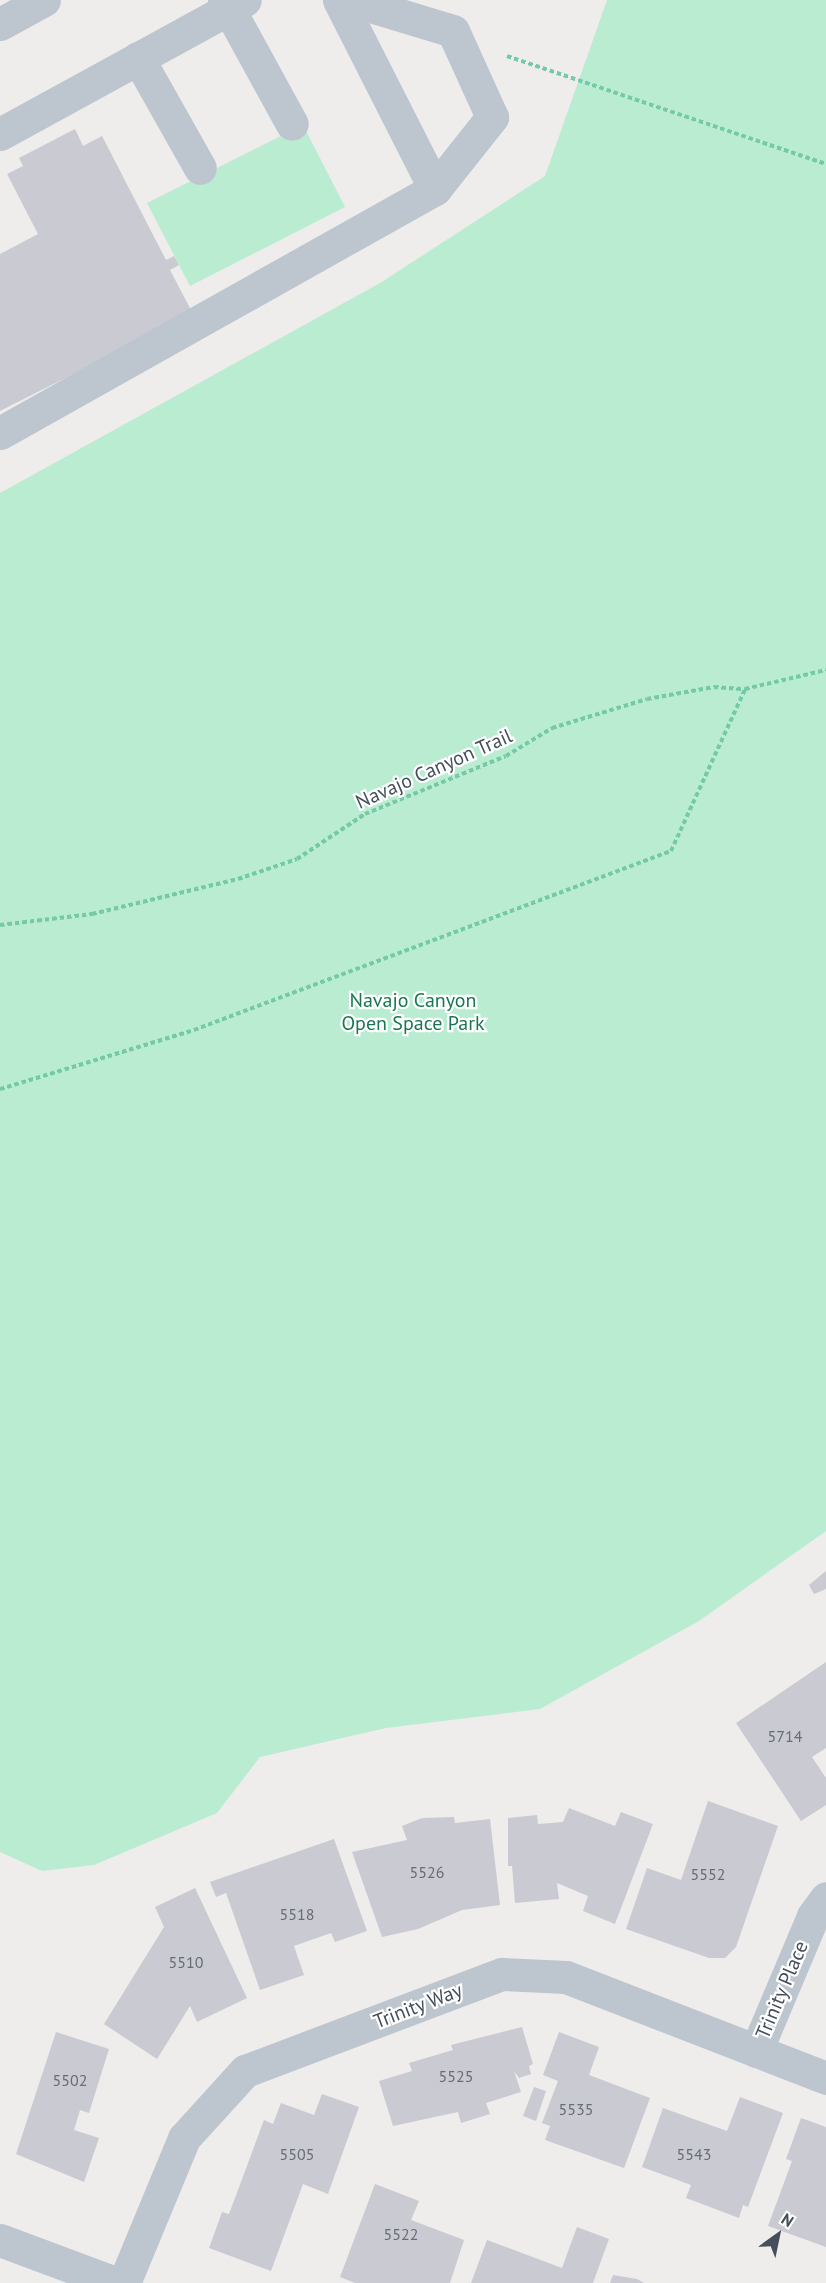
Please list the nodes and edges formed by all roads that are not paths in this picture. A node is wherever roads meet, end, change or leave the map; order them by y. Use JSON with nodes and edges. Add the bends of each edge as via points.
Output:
{"nodes":[{"id":1,"x":44,"y":0,"type":"edge"},
{"id":2,"x":339,"y":0,"type":"edge"},
{"id":3,"x":350,"y":0,"type":"edge"},
{"id":4,"x":233,"y":3,"type":"edge"},
{"id":5,"x":0,"y":24,"type":"edge"},
{"id":6,"x":138,"y":58,"type":"junction"},
{"id":7,"x":292,"y":124,"type":"dead end"},
{"id":8,"x":0,"y":134,"type":"edge"},
{"id":9,"x":200,"y":168,"type":"dead end"},
{"id":10,"x":435,"y":189,"type":"junction"},
{"id":11,"x":0,"y":433,"type":"edge"},
{"id":12,"x":826,"y":1898,"type":"edge"},
{"id":13,"x":756,"y":2051,"type":"junction"},
{"id":14,"x":826,"y":2078,"type":"edge"},
{"id":15,"x":0,"y":2240,"type":"edge"},
{"id":16,"x":115,"y":2283,"type":"edge"},
{"id":17,"x":124,"y":2283,"type":"edge"}],
"edges":[{"from":1,"to":5,"type":"street"},
{"from":2,"to":10,"type":"street"},
{"from":3,"to":10,"type":"street","via":[[453,31],[492,117]]},
{"from":4,"to":6,"type":"street"},
{"from":4,"to":7,"type":"street"},
{"from":6,"to":8,"type":"street"},
{"from":6,"to":9,"type":"street"},
{"from":10,"to":11,"type":"street"},
{"from":12,"to":13,"type":"street","name":"Trinity Place","via":[[813,1916]]},
{"from":13,"to":14,"type":"street","name":"Trinity Way"},
{"from":13,"to":17,"type":"street","name":"Trinity Way","via":[[566,1977],[502,1974],[245,2071],[184,2138]]},
{"from":15,"to":16,"type":"street"}]}
